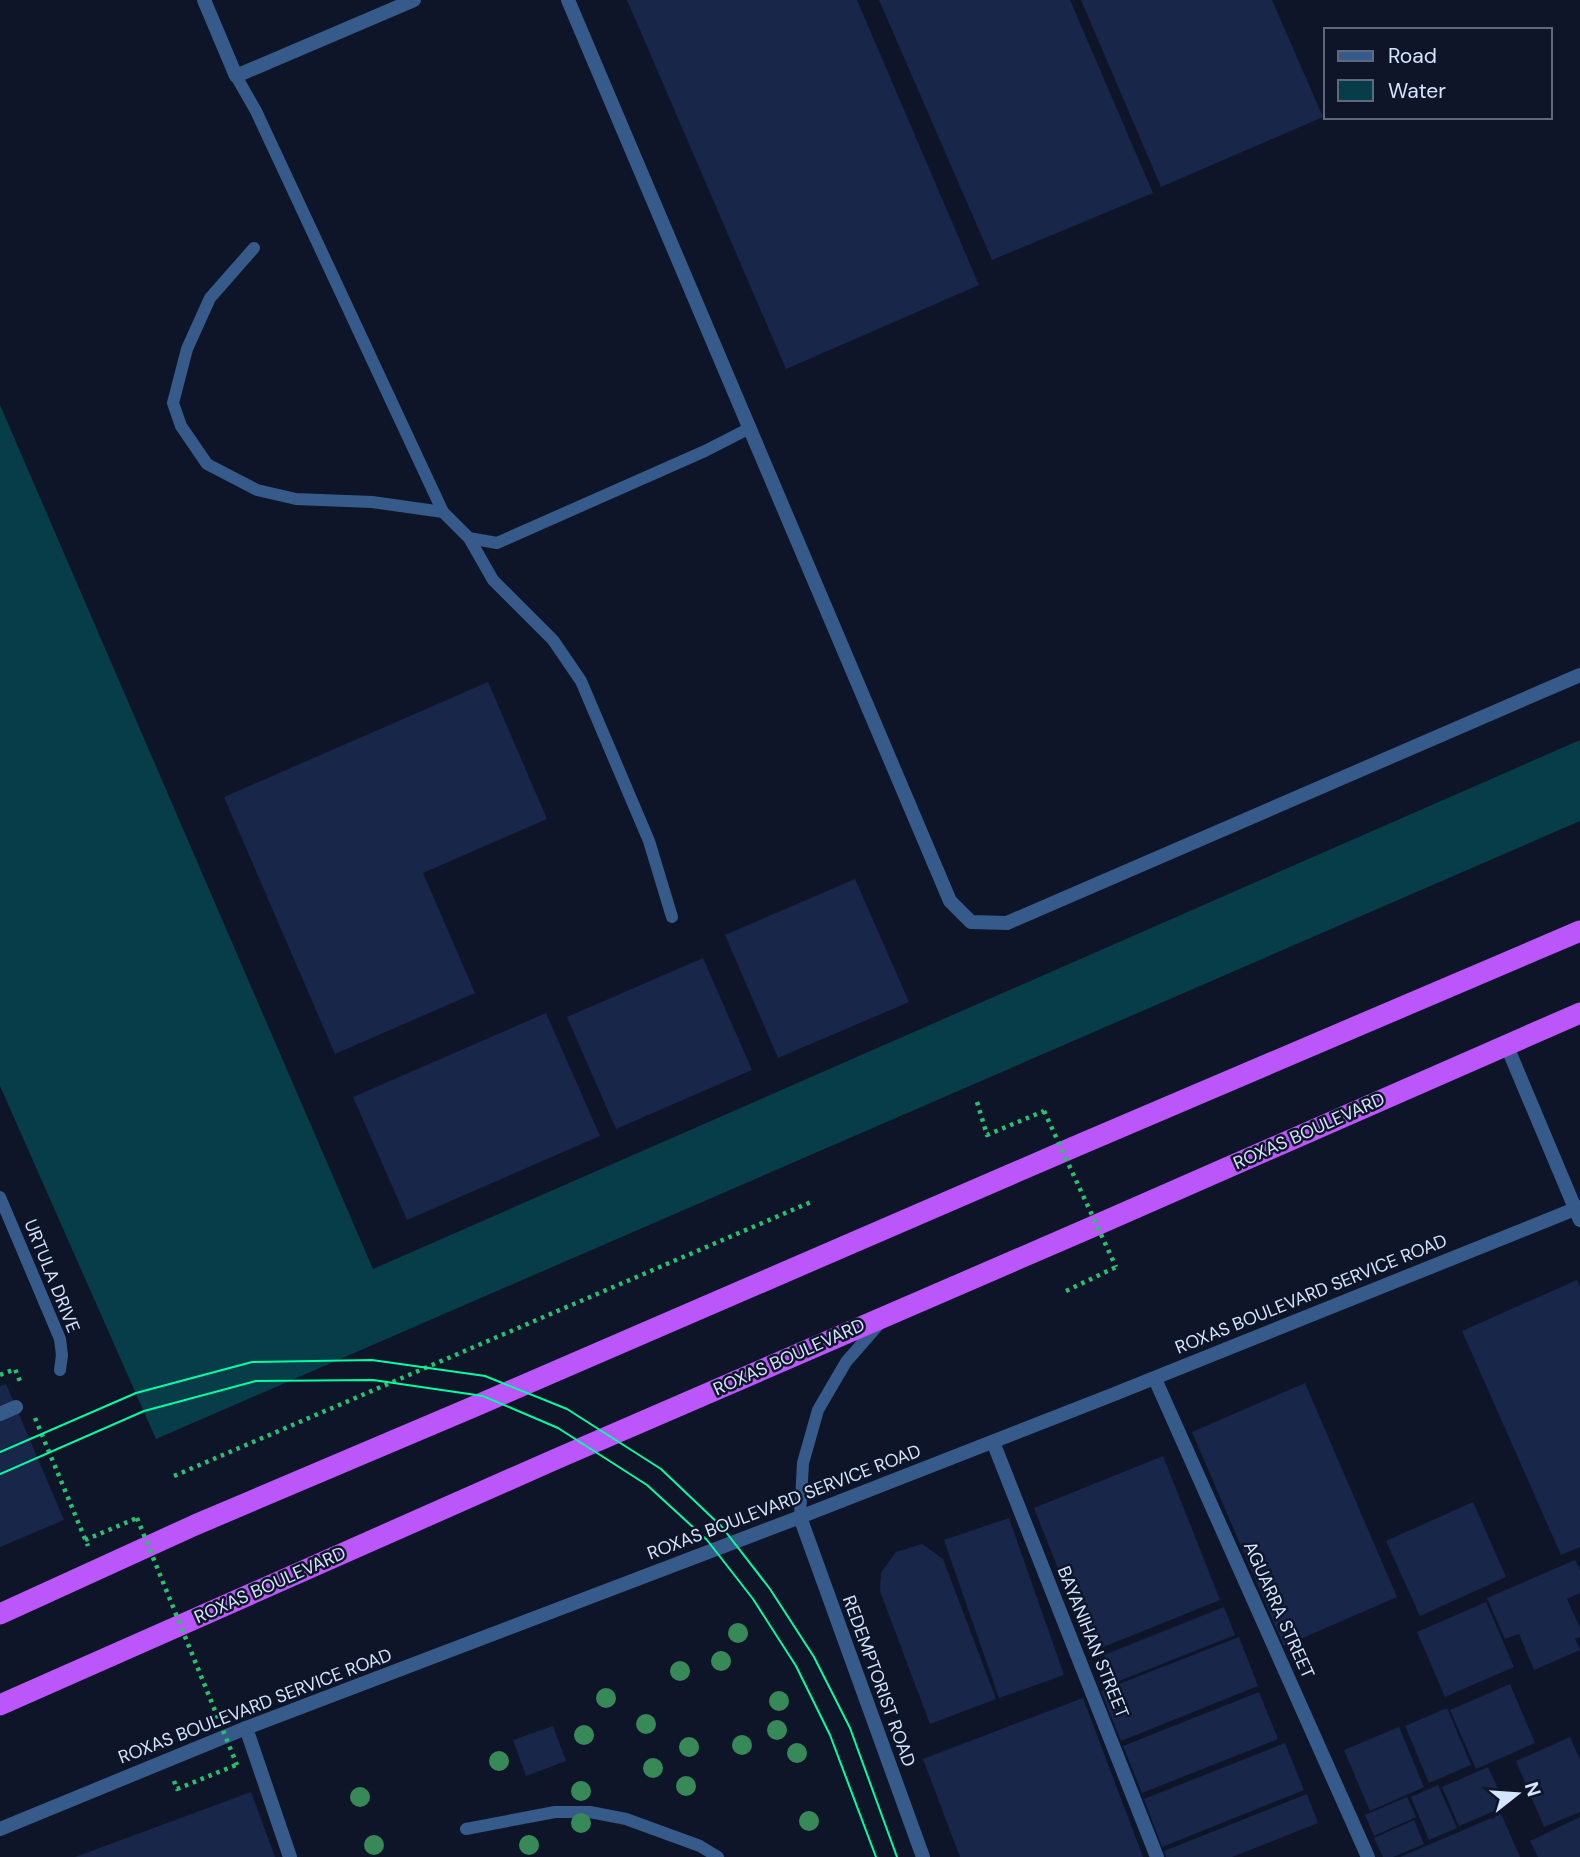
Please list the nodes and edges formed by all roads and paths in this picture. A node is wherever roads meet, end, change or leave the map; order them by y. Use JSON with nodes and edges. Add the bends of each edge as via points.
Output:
{"nodes":[{"id":1,"x":204,"y":0,"type":"edge"},
{"id":2,"x":414,"y":0,"type":"edge"},
{"id":3,"x":568,"y":0,"type":"edge"},
{"id":4,"x":236,"y":76,"type":"junction"},
{"id":5,"x":254,"y":248,"type":"dead end"},
{"id":6,"x":750,"y":428,"type":"junction"},
{"id":7,"x":443,"y":512,"type":"junction"},
{"id":8,"x":468,"y":538,"type":"junction"},
{"id":9,"x":1580,"y":675,"type":"edge"},
{"id":10,"x":673,"y":917,"type":"dead end"},
{"id":11,"x":1580,"y":930,"type":"edge"},
{"id":12,"x":1580,"y":1013,"type":"edge"},
{"id":13,"x":1506,"y":1044,"type":"junction"},
{"id":14,"x":977,"y":1101,"type":"dead end"},
{"id":15,"x":0,"y":1197,"type":"edge"},
{"id":16,"x":811,"y":1202,"type":"dead end"},
{"id":17,"x":1578,"y":1212,"type":"edge"},
{"id":18,"x":1066,"y":1291,"type":"dead end"},
{"id":19,"x":886,"y":1315,"type":"junction"},
{"id":20,"x":60,"y":1370,"type":"dead end"},
{"id":21,"x":0,"y":1376,"type":"edge"},
{"id":22,"x":1155,"y":1378,"type":"junction"},
{"id":23,"x":25,"y":1395,"type":"dead end"},
{"id":24,"x":23,"y":1407,"type":"joint"},
{"id":25,"x":0,"y":1413,"type":"edge"},
{"id":26,"x":993,"y":1442,"type":"junction"},
{"id":27,"x":174,"y":1476,"type":"dead end"},
{"id":28,"x":800,"y":1517,"type":"junction"},
{"id":29,"x":0,"y":1614,"type":"edge"},
{"id":30,"x":0,"y":1705,"type":"edge"},
{"id":31,"x":246,"y":1728,"type":"junction"},
{"id":32,"x":177,"y":1789,"type":"dead end"},
{"id":33,"x":0,"y":1829,"type":"edge"},
{"id":34,"x":466,"y":1829,"type":"dead end"},
{"id":35,"x":290,"y":1857,"type":"edge"},
{"id":36,"x":718,"y":1857,"type":"edge"},
{"id":37,"x":923,"y":1857,"type":"edge"},
{"id":38,"x":1157,"y":1857,"type":"edge"},
{"id":39,"x":1368,"y":1857,"type":"edge"}],
"edges":[{"from":1,"to":4,"type":"street"},
{"from":2,"to":4,"type":"street"},
{"from":3,"to":6,"type":"street"},
{"from":4,"to":7,"type":"lane"},
{"from":5,"to":7,"type":"lane","via":[[210,298],[187,349],[173,404],[181,426],[207,464],[257,491],[296,499],[372,502]]},
{"from":6,"to":8,"type":"lane","via":[[497,543]]},
{"from":6,"to":9,"type":"street","via":[[950,901],[971,922],[1007,923]]},
{"from":7,"to":8,"type":"lane"},
{"from":8,"to":10,"type":"lane","via":[[493,580],[552,640],[581,681],[649,841]]},
{"from":11,"to":29,"type":"highway","via":[[195,1525]]},
{"from":12,"to":13,"type":"highway","name":"ROXAS BOULEVARD"},
{"from":13,"to":17,"type":"street"},
{"from":13,"to":19,"type":"highway","name":"ROXAS BOULEVARD"},
{"from":14,"to":18,"type":"path","bridge":true,"via":[[987,1135],[1044,1111],[1116,1267]]},
{"from":15,"to":20,"type":"lane","name":"URTULA DRIVE","via":[[60,1339]]},
{"from":16,"to":27,"type":"path"},
{"from":17,"to":22,"type":"street","name":"ROXAS BOULEVARD SERVICE ROAD"},
{"from":19,"to":28,"type":"lane","via":[[846,1363],[818,1410],[803,1463]]},
{"from":19,"to":30,"type":"highway","name":"ROXAS BOULEVARD"},
{"from":21,"to":23,"type":"path","via":[[15,1369]]},
{"from":22,"to":26,"type":"street","name":"ROXAS BOULEVARD SERVICE ROAD"},
{"from":22,"to":39,"type":"street","name":"AGUARRA STREET"},
{"from":24,"to":25,"type":"street"},
{"from":24,"to":32,"type":"path","bridge":true,"via":[[85,1540],[137,1518],[237,1765]]},
{"from":26,"to":28,"type":"street","name":"ROXAS BOULEVARD SERVICE ROAD"},
{"from":26,"to":38,"type":"street","name":"BAYANIHAN STREET"},
{"from":28,"to":31,"type":"street","name":"ROXAS BOULEVARD SERVICE ROAD"},
{"from":28,"to":37,"type":"street","name":"REDEMPTORIST ROAD"},
{"from":31,"to":33,"type":"street","name":"ROXAS BOULEVARD SERVICE ROAD"},
{"from":31,"to":35,"type":"street"},
{"from":34,"to":36,"type":"lane","via":[[555,1812],[590,1812],[639,1823]]}]}
